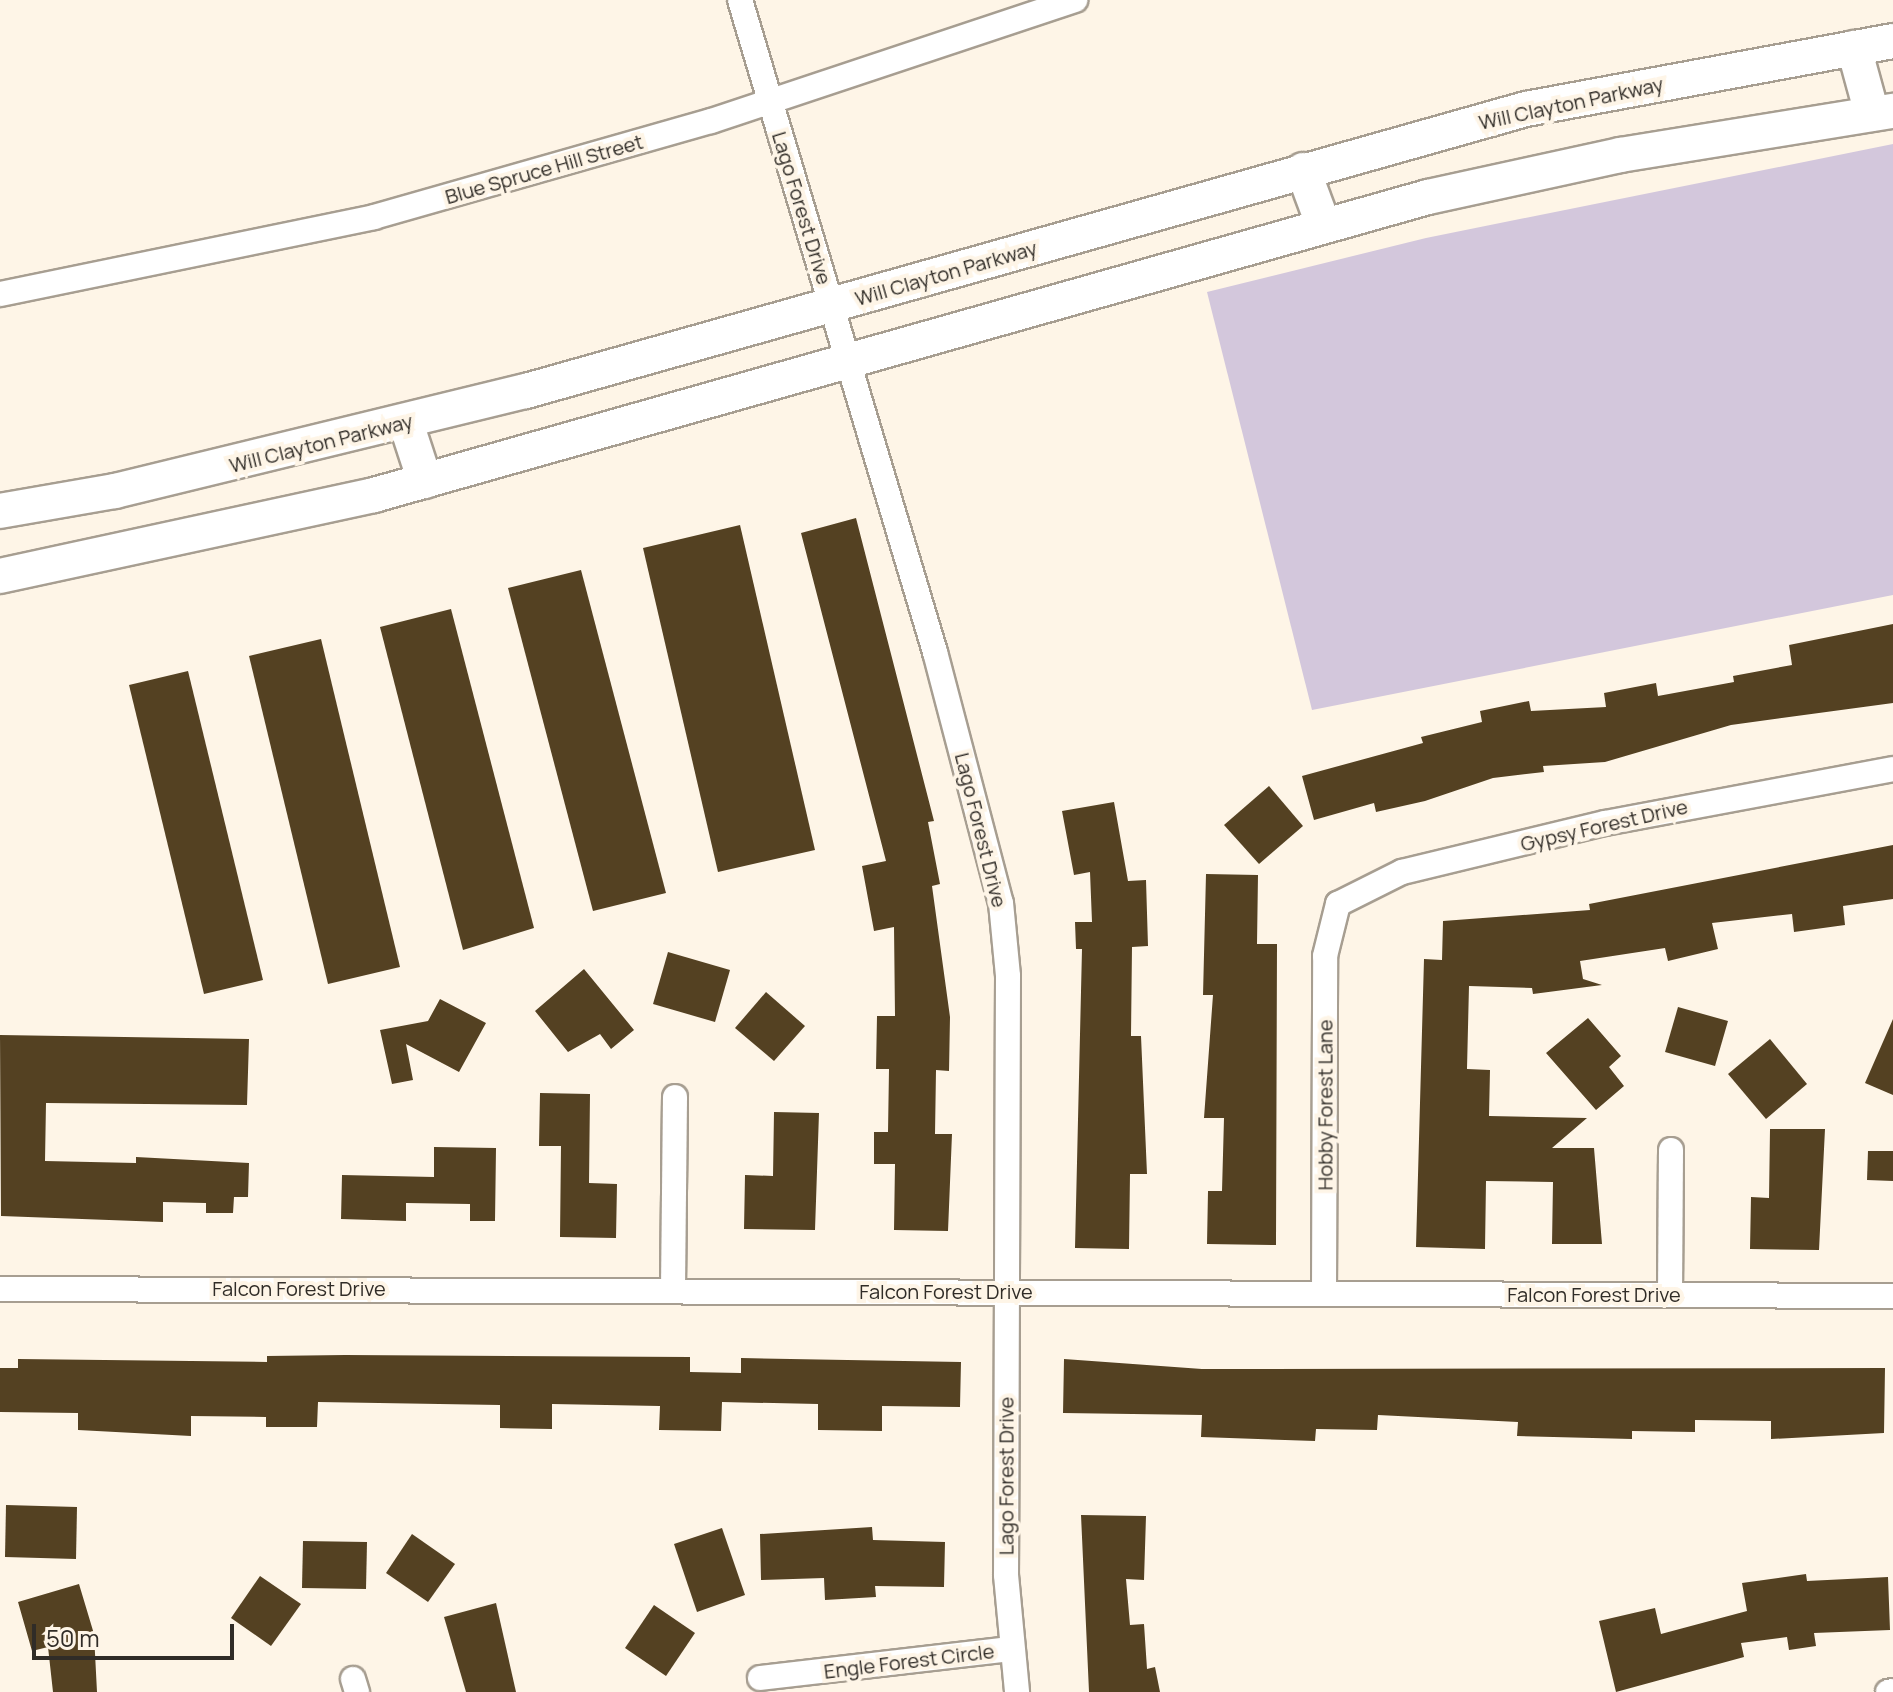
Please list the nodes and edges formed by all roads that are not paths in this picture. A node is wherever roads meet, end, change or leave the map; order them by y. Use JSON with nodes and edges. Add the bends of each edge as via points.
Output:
{"nodes":[{"id":1,"x":740,"y":0,"type":"edge"},
{"id":2,"x":1075,"y":0,"type":"edge"},
{"id":3,"x":1893,"y":41,"type":"edge"},
{"id":4,"x":1854,"y":48,"type":"junction"},
{"id":5,"x":770,"y":102,"type":"junction"},
{"id":6,"x":1883,"y":113,"type":"edge"},
{"id":7,"x":1303,"y":170,"type":"junction"},
{"id":8,"x":1323,"y":224,"type":"junction"},
{"id":9,"x":0,"y":294,"type":"edge"},
{"id":10,"x":832,"y":305,"type":"junction"},
{"id":11,"x":847,"y":360,"type":"junction"},
{"id":12,"x":406,"y":423,"type":"junction"},
{"id":13,"x":425,"y":481,"type":"junction"},
{"id":14,"x":0,"y":511,"type":"edge"},
{"id":15,"x":0,"y":576,"type":"edge"},
{"id":16,"x":1893,"y":769,"type":"edge"},
{"id":17,"x":1331,"y":917,"type":"joint"},
{"id":18,"x":675,"y":1097,"type":"dead end"},
{"id":19,"x":1671,"y":1150,"type":"dead end"},
{"id":20,"x":673,"y":1288,"type":"junction"},
{"id":21,"x":0,"y":1289,"type":"edge"},
{"id":22,"x":1008,"y":1291,"type":"junction"},
{"id":23,"x":1324,"y":1294,"type":"junction"},
{"id":24,"x":1670,"y":1294,"type":"junction"},
{"id":25,"x":1893,"y":1296,"type":"edge"},
{"id":26,"x":1011,"y":1649,"type":"junction"},
{"id":27,"x":760,"y":1678,"type":"dead end"},
{"id":28,"x":1017,"y":1692,"type":"edge"}],
"edges":[{"from":1,"to":5,"type":"street","name":"Lago Forest Drive"},
{"from":2,"to":5,"type":"street","name":"Blue Spruce Hill Street"},
{"from":3,"to":4,"type":"main road","name":"Will Clayton Parkway"},
{"from":4,"to":6,"type":"main road"},
{"from":4,"to":7,"type":"main road","name":"Will Clayton Parkway","via":[[1526,109]]},
{"from":5,"to":9,"type":"street","name":"Blue Spruce Hill Street","via":[[374,217]]},
{"from":5,"to":10,"type":"street","name":"Lago Forest Drive"},
{"from":6,"to":8,"type":"main road","via":[[1620,155]]},
{"from":7,"to":8,"type":"main road"},
{"from":7,"to":10,"type":"main road","name":"Will Clayton Parkway"},
{"from":8,"to":11,"type":"main road"},
{"from":10,"to":11,"type":"street","name":"Lago Forest Drive"},
{"from":10,"to":12,"type":"main road","name":"Will Clayton Parkway"},
{"from":11,"to":13,"type":"main road"},
{"from":11,"to":22,"type":"street","name":"Lago Forest Drive","via":[[1001,903]]},
{"from":12,"to":13,"type":"main road"},
{"from":12,"to":14,"type":"main road","name":"Will Clayton Parkway"},
{"from":13,"to":15,"type":"main road"},
{"from":16,"to":17,"type":"street","name":"Gypsy Forest Drive","via":[[1709,801],[1402,872],[1338,904]]},
{"from":17,"to":23,"type":"street","name":"Hobby Forest Lane"},
{"from":18,"to":20,"type":"street"},
{"from":19,"to":24,"type":"street"},
{"from":20,"to":21,"type":"street","name":"Falcon Forest Drive"},
{"from":20,"to":22,"type":"street","name":"Falcon Forest Drive"},
{"from":22,"to":23,"type":"street","name":"Falcon Forest Drive"},
{"from":22,"to":26,"type":"street","name":"Lago Forest Drive"},
{"from":23,"to":24,"type":"street","name":"Falcon Forest Drive"},
{"from":24,"to":25,"type":"street","name":"Falcon Forest Drive"},
{"from":26,"to":27,"type":"street","name":"Engle Forest Circle"},
{"from":26,"to":28,"type":"street","name":"Lago Forest Drive"}]}
